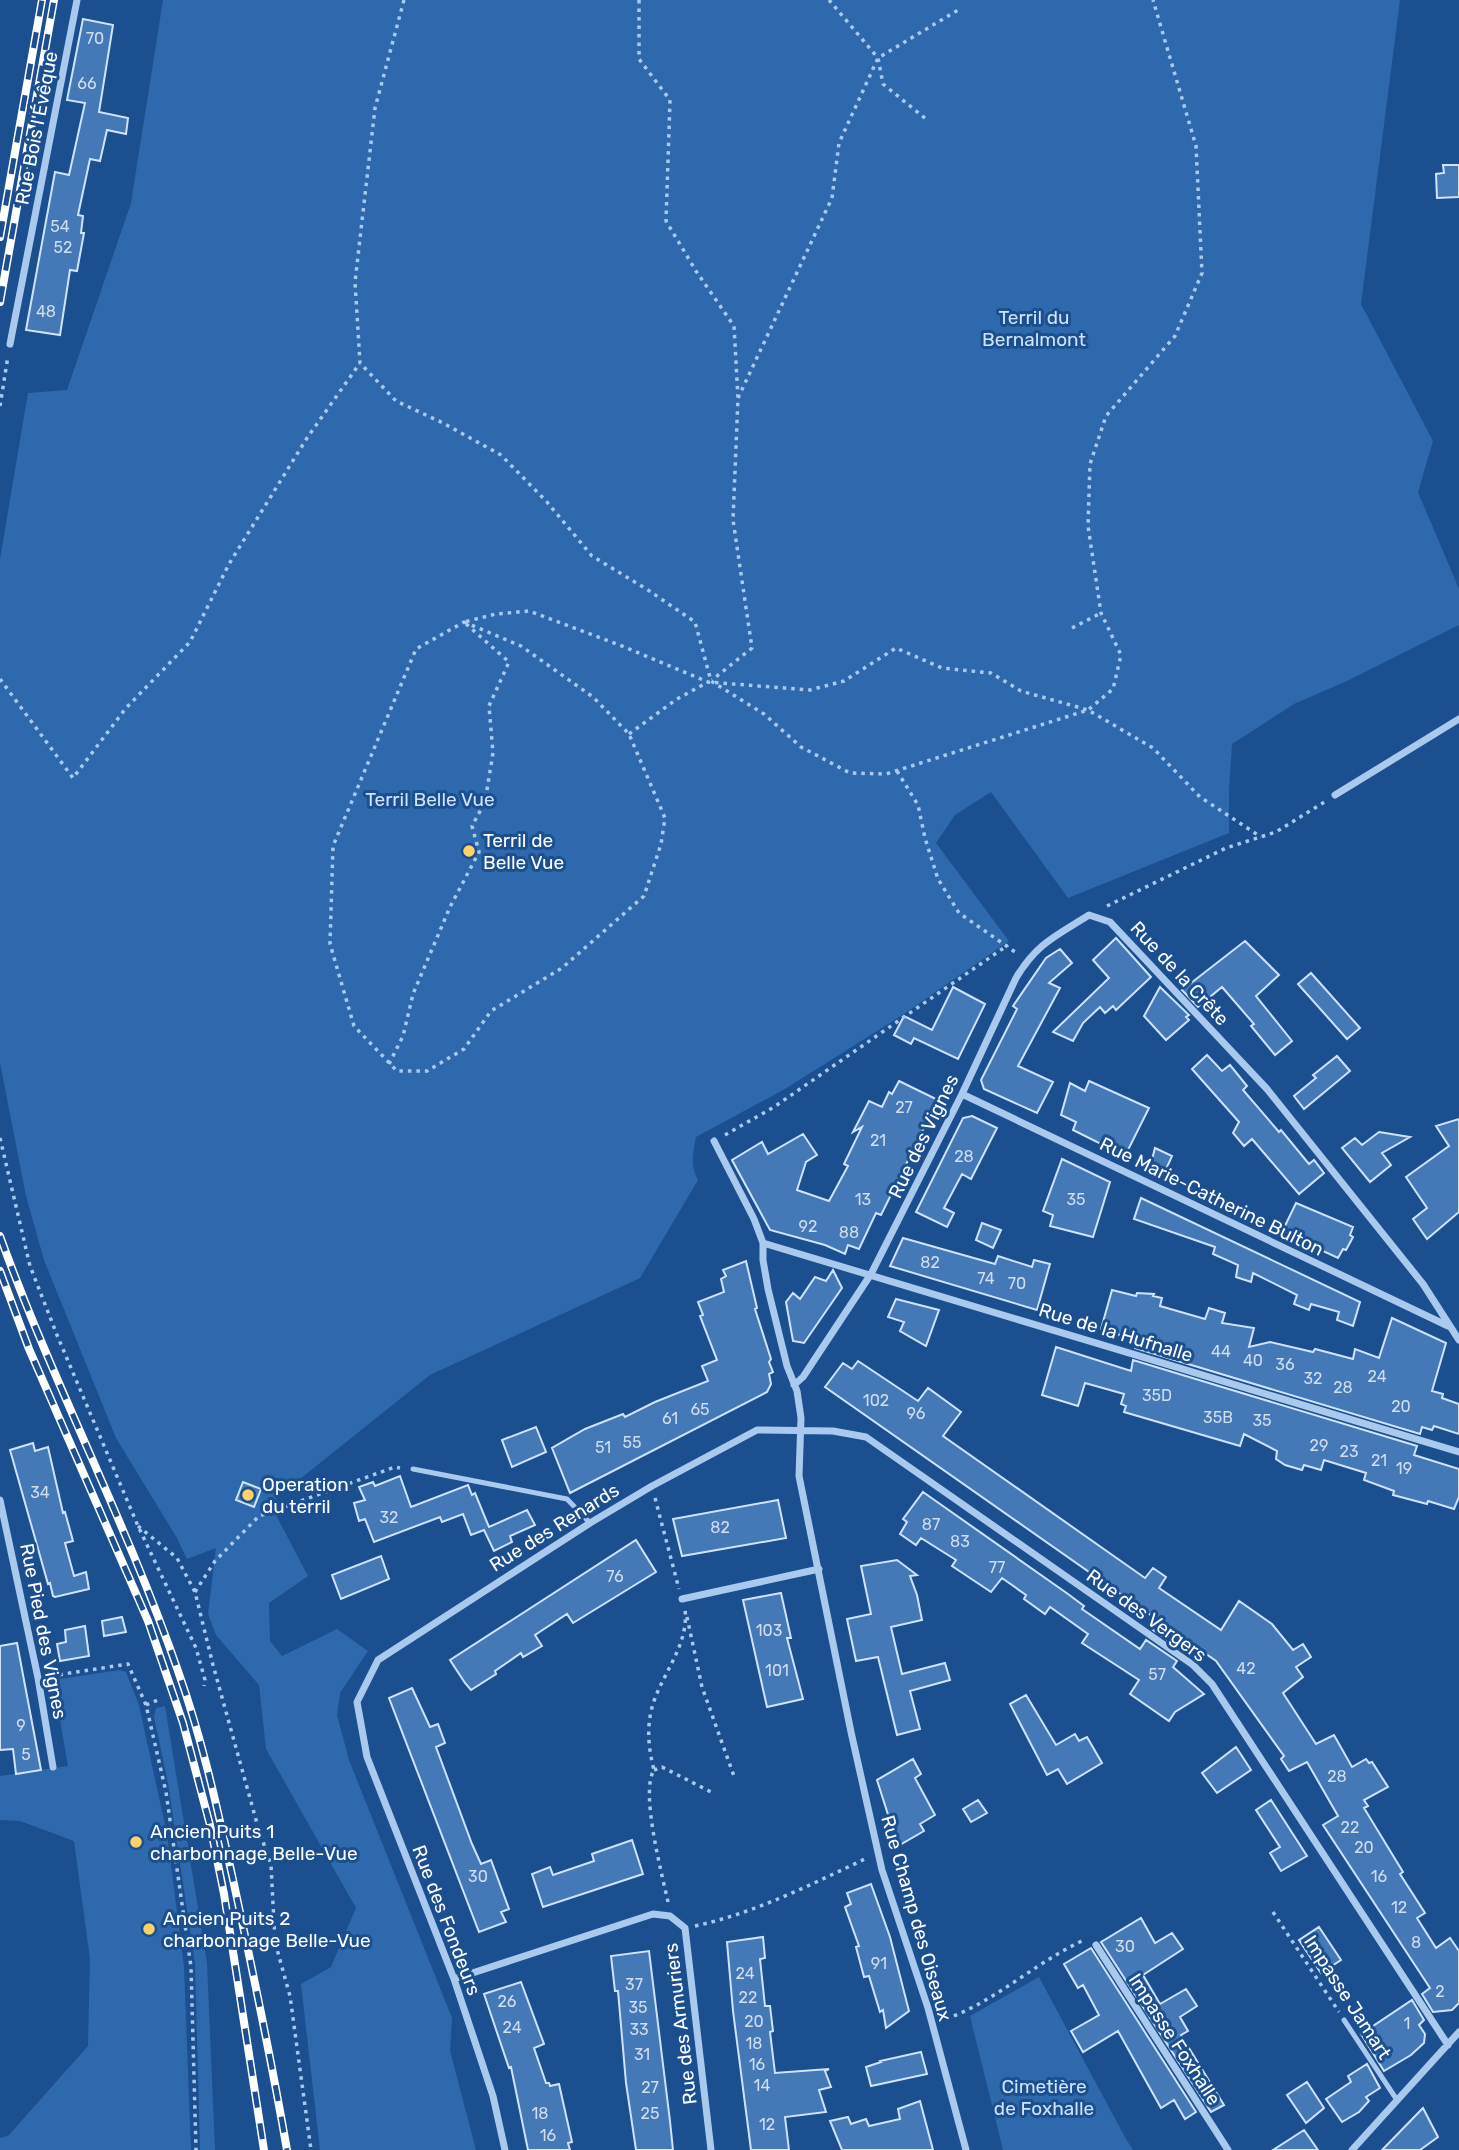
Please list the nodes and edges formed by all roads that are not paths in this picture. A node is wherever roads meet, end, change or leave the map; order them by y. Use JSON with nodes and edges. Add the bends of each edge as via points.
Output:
{"nodes":[{"id":1,"x":77,"y":0,"type":"edge"},
{"id":2,"x":10,"y":344,"type":"road end"},
{"id":3,"x":1459,"y":719,"type":"edge"},
{"id":4,"x":1335,"y":795,"type":"road end"},
{"id":5,"x":1089,"y":915,"type":"joint"},
{"id":6,"x":962,"y":1094,"type":"junction"},
{"id":7,"x":714,"y":1141,"type":"road end"},
{"id":8,"x":763,"y":1243,"type":"junction"},
{"id":9,"x":872,"y":1274,"type":"junction"},
{"id":10,"x":1448,"y":1326,"type":"junction"},
{"id":11,"x":1459,"y":1340,"type":"edge"},
{"id":12,"x":794,"y":1385,"type":"junction"},
{"id":13,"x":800,"y":1430,"type":"junction"},
{"id":14,"x":1459,"y":1452,"type":"edge"},
{"id":15,"x":413,"y":1469,"type":"road end"},
{"id":16,"x":0,"y":1500,"type":"edge"},
{"id":17,"x":590,"y":1523,"type":"junction"},
{"id":18,"x":4,"y":1533,"type":"edge"},
{"id":19,"x":819,"y":1569,"type":"junction"},
{"id":20,"x":682,"y":1599,"type":"road end"},
{"id":21,"x":357,"y":1702,"type":"joint"},
{"id":22,"x":53,"y":1768,"type":"dead end"},
{"id":23,"x":1096,"y":1945,"type":"road end"},
{"id":24,"x":454,"y":1979,"type":"junction"},
{"id":25,"x":1344,"y":2020,"type":"road end"},
{"id":26,"x":1459,"y":2032,"type":"edge"},
{"id":27,"x":1448,"y":2045,"type":"junction"},
{"id":28,"x":1397,"y":2100,"type":"junction"},
{"id":29,"x":505,"y":2150,"type":"edge"},
{"id":30,"x":711,"y":2150,"type":"edge"},
{"id":31,"x":966,"y":2150,"type":"edge"},
{"id":32,"x":1228,"y":2150,"type":"edge"},
{"id":33,"x":1352,"y":2150,"type":"edge"}],
"edges":[{"from":1,"to":2,"type":"street","name":"Rue Bois l'Évêque"},
{"from":3,"to":4,"type":"street"},
{"from":5,"to":6,"type":"street","name":"Rue des Vignes","via":[[1040,946],[1027,960]]},
{"from":5,"to":10,"type":"street","name":"Rue de la Crête","via":[[1110,922],[1268,1089],[1423,1284]]},
{"from":6,"to":9,"type":"street","name":"Rue des Vignes"},
{"from":6,"to":10,"type":"street","name":"Rue Marie-Catherine Bulton"},
{"from":7,"to":8,"type":"street","name":"Rue Champ des Oiseaux"},
{"from":8,"to":9,"type":"street","name":"Rue de la Hufnalle"},
{"from":8,"to":12,"type":"street","name":"Rue Champ des Oiseaux","via":[[768,1289]]},
{"from":9,"to":12,"type":"street","name":"Rue des Vignes"},
{"from":9,"to":14,"type":"street","name":"Rue de la Hufnalle"},
{"from":10,"to":11,"type":"street","name":"Rue de la Crête"},
{"from":12,"to":13,"type":"street","name":"Rue Champ des Oiseaux"},
{"from":13,"to":17,"type":"street","name":"Rue des Renards","via":[[757,1430]]},
{"from":13,"to":19,"type":"street","name":"Rue Champ des Oiseaux","via":[[799,1476]]},
{"from":13,"to":27,"type":"street","name":"Rue des Vergers","via":[[866,1437],[1193,1665],[1212,1684]]},
{"from":15,"to":17,"type":"lane","via":[[567,1499]]},
{"from":16,"to":18,"type":"street","name":"Rue Pied des Vignes"},
{"from":17,"to":21,"type":"street","name":"Rue des Renards","via":[[378,1660]]},
{"from":18,"to":22,"type":"street","name":"Rue Pied des Vignes","via":[[38,1678]]},
{"from":19,"to":20,"type":"street"},
{"from":19,"to":31,"type":"street","name":"Rue Champ des Oiseaux","via":[[878,1853]]},
{"from":21,"to":24,"type":"street","name":"Rue des Fondeurs","via":[[367,1757]]},
{"from":23,"to":32,"type":"street","name":"Impasse Foxhalle"},
{"from":24,"to":29,"type":"street","name":"Rue des Fondeurs","via":[[493,2096]]},
{"from":24,"to":30,"type":"street","name":"Rue des Armuriers","via":[[653,1914],[670,1916],[685,1928]]},
{"from":25,"to":28,"type":"lane","name":"Impasse Jamart"},
{"from":26,"to":27,"type":"street"},
{"from":27,"to":28,"type":"street"},
{"from":28,"to":33,"type":"street"}]}
